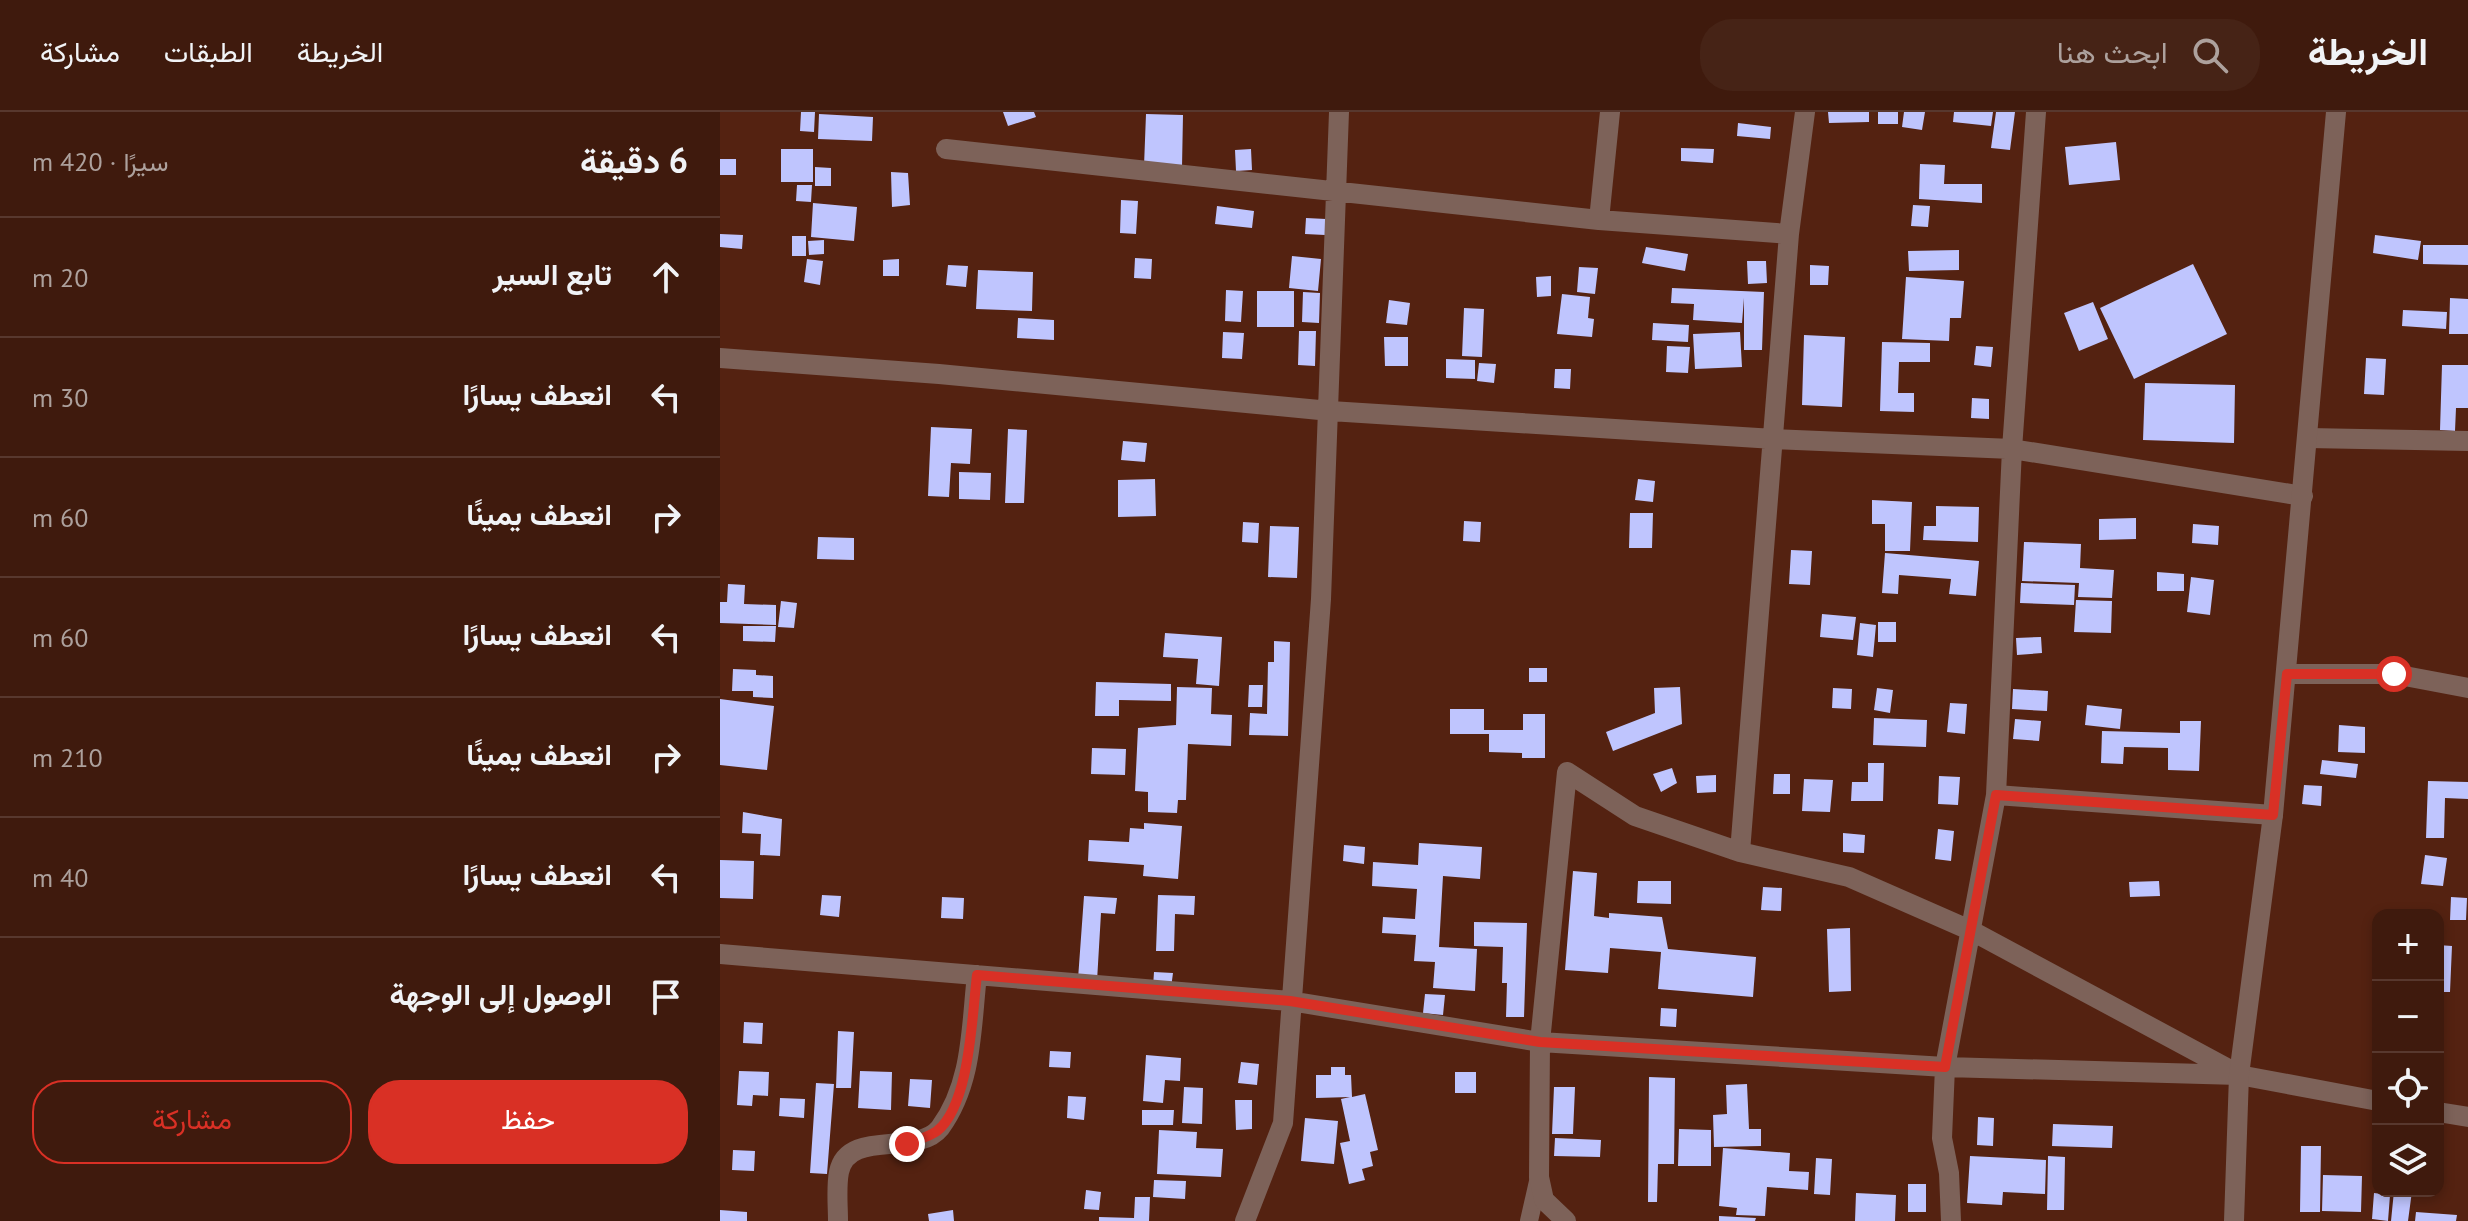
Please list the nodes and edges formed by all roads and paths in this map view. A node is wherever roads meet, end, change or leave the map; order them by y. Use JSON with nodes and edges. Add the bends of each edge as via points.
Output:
{"nodes":[{"id":1,"x":1339,"y":112,"type":"edge"},
{"id":2,"x":1610,"y":112,"type":"edge"},
{"id":3,"x":1805,"y":112,"type":"edge"},
{"id":4,"x":2036,"y":112,"type":"edge"},
{"id":5,"x":2336,"y":112,"type":"edge"},
{"id":6,"x":946,"y":149,"type":"dead end"},
{"id":7,"x":1337,"y":191,"type":"junction"},
{"id":8,"x":1599,"y":220,"type":"junction"},
{"id":9,"x":1789,"y":234,"type":"junction"},
{"id":10,"x":720,"y":358,"type":"edge"},
{"id":11,"x":1330,"y":411,"type":"junction"},
{"id":12,"x":2308,"y":438,"type":"junction"},
{"id":13,"x":1774,"y":439,"type":"junction"},
{"id":14,"x":2468,"y":441,"type":"edge"},
{"id":15,"x":2012,"y":449,"type":"junction"},
{"id":16,"x":2303,"y":496,"type":"junction"},
{"id":17,"x":2287,"y":674,"type":"junction"},
{"id":18,"x":2468,"y":688,"type":"edge"},
{"id":19,"x":1996,"y":795,"type":"junction"},
{"id":20,"x":2273,"y":815,"type":"junction"},
{"id":21,"x":1740,"y":852,"type":"junction"},
{"id":22,"x":1972,"y":931,"type":"junction"},
{"id":23,"x":720,"y":954,"type":"edge"},
{"id":24,"x":977,"y":975,"type":"junction"},
{"id":25,"x":1290,"y":1001,"type":"junction"},
{"id":26,"x":1540,"y":1042,"type":"junction"},
{"id":27,"x":1945,"y":1067,"type":"junction"},
{"id":28,"x":2239,"y":1075,"type":"junction"},
{"id":29,"x":2372,"y":1100,"type":"edge"},
{"id":30,"x":2444,"y":1113,"type":"edge"},
{"id":31,"x":2468,"y":1117,"type":"edge"},
{"id":32,"x":1539,"y":1177,"type":"junction"},
{"id":33,"x":838,"y":1221,"type":"edge"},
{"id":34,"x":1245,"y":1221,"type":"edge"},
{"id":35,"x":1529,"y":1221,"type":"edge"},
{"id":36,"x":1566,"y":1221,"type":"edge"},
{"id":37,"x":1951,"y":1221,"type":"edge"},
{"id":38,"x":2234,"y":1221,"type":"edge"}],
"edges":[{"from":1,"to":7,"type":"street"},
{"from":2,"to":8,"type":"street"},
{"from":3,"to":9,"type":"street"},
{"from":4,"to":15,"type":"street"},
{"from":5,"to":12,"type":"street"},
{"from":6,"to":7,"type":"street"},
{"from":7,"to":8,"type":"street"},
{"from":7,"to":11,"type":"street"},
{"from":8,"to":9,"type":"street"},
{"from":9,"to":13,"type":"street"},
{"from":10,"to":11,"type":"street"},
{"from":11,"to":13,"type":"street"},
{"from":11,"to":25,"type":"street"},
{"from":12,"to":14,"type":"street"},
{"from":12,"to":16,"type":"street"},
{"from":13,"to":15,"type":"street"},
{"from":13,"to":21,"type":"street"},
{"from":15,"to":16,"type":"street"},
{"from":15,"to":19,"type":"street"},
{"from":16,"to":17,"type":"street"},
{"from":17,"to":18,"type":"street","via":[[2394,674]]},
{"from":17,"to":20,"type":"street"},
{"from":19,"to":20,"type":"street"},
{"from":19,"to":22,"type":"street"},
{"from":20,"to":28,"type":"street"},
{"from":21,"to":22,"type":"street","via":[[1849,877]]},
{"from":21,"to":26,"type":"street","via":[[1635,816],[1567,772]]},
{"from":22,"to":27,"type":"street"},
{"from":22,"to":28,"type":"street"},
{"from":23,"to":24,"type":"street"},
{"from":24,"to":25,"type":"street"},
{"from":24,"to":33,"type":"street","via":[[966,1075],[958,1096],[938,1131],[907,1144],[872,1145],[849,1156],[839,1170]]},
{"from":25,"to":26,"type":"street"},
{"from":25,"to":34,"type":"street","via":[[1283,1123]]},
{"from":26,"to":27,"type":"street"},
{"from":26,"to":32,"type":"street"},
{"from":27,"to":28,"type":"street"},
{"from":27,"to":37,"type":"street","via":[[1942,1138]]},
{"from":28,"to":29,"type":"street"},
{"from":28,"to":38,"type":"street"},
{"from":30,"to":31,"type":"street"},
{"from":32,"to":35,"type":"lane"},
{"from":32,"to":36,"type":"street","via":[[1544,1200]]}]}
